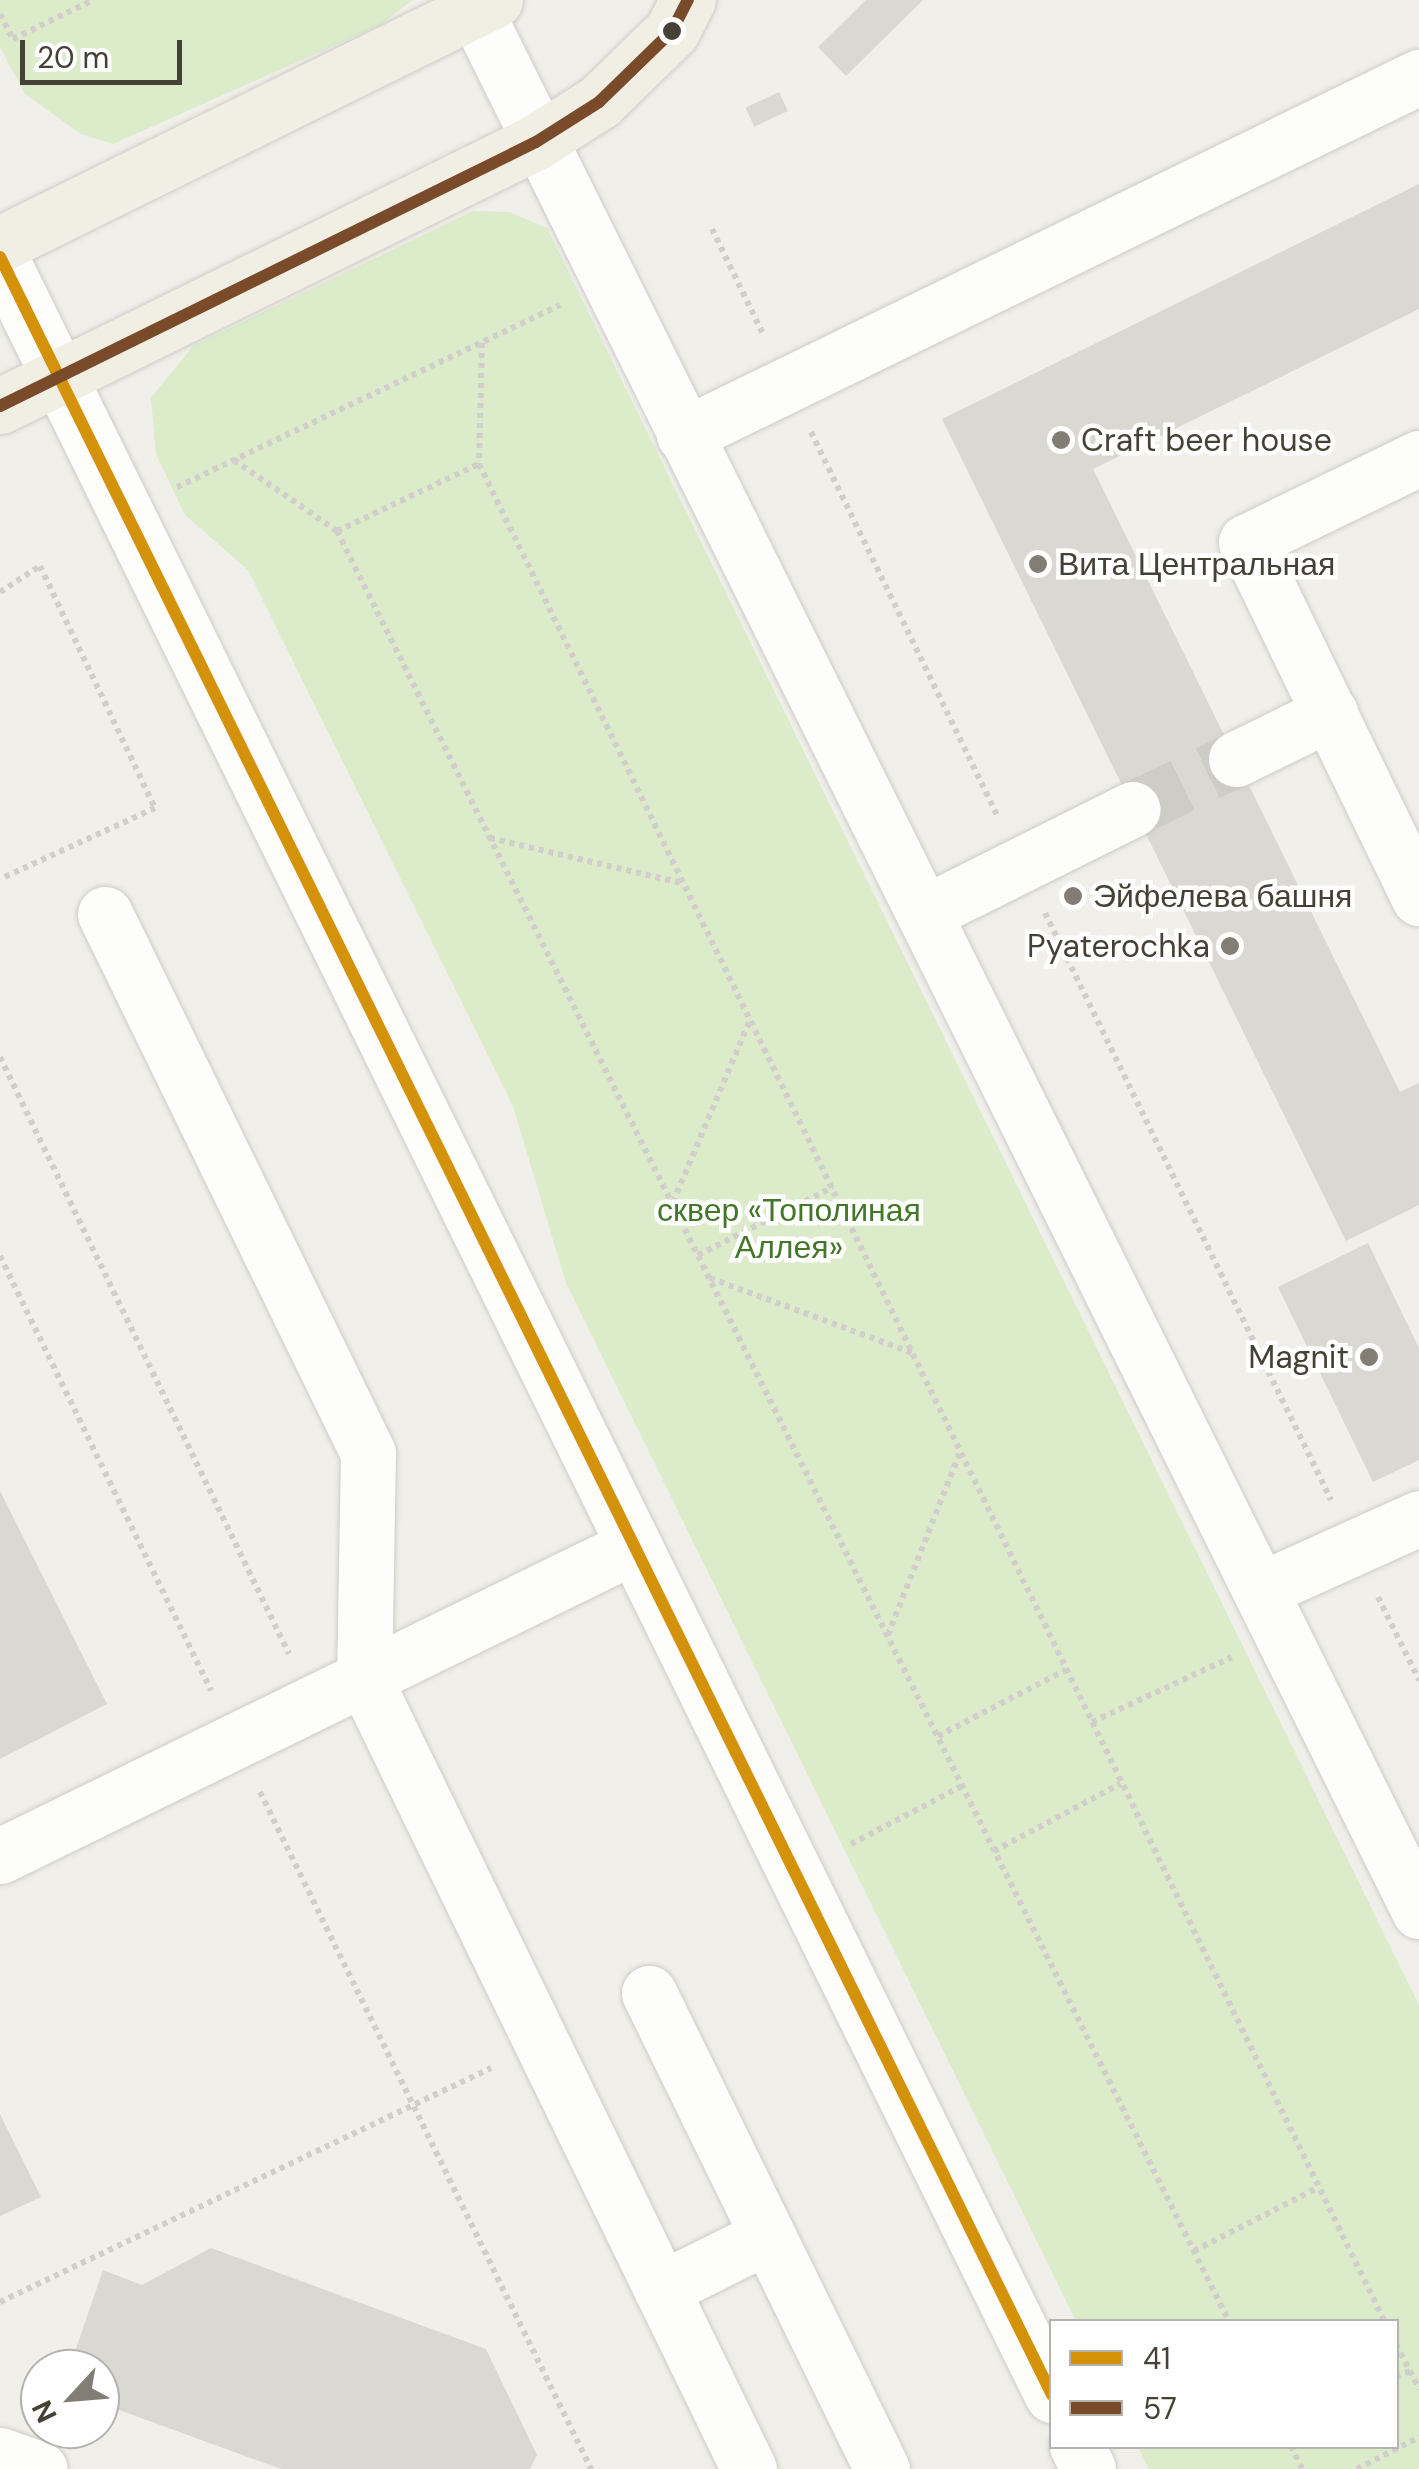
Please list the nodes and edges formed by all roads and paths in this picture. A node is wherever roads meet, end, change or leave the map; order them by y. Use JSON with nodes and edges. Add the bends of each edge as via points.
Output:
{"nodes":[{"id":1,"x":93,"y":0,"type":"edge"},
{"id":2,"x":688,"y":0,"type":"edge"},
{"id":3,"x":480,"y":3,"type":"edge"},
{"id":4,"x":0,"y":14,"type":"edge"},
{"id":5,"x":1419,"y":77,"type":"edge"},
{"id":6,"x":536,"y":142,"type":"junction"},
{"id":7,"x":712,"y":229,"type":"dead end"},
{"id":8,"x":0,"y":244,"type":"edge"},
{"id":9,"x":0,"y":257,"type":"edge"},
{"id":10,"x":570,"y":300,"type":"dead end"},
{"id":11,"x":482,"y":342,"type":"junction"},
{"id":12,"x":59,"y":377,"type":"junction"},
{"id":13,"x":787,"y":384,"type":"junction"},
{"id":14,"x":0,"y":406,"type":"edge"},
{"id":15,"x":684,"y":435,"type":"junction"},
{"id":16,"x":1419,"y":458,"type":"edge"},
{"id":17,"x":234,"y":460,"type":"junction"},
{"id":18,"x":479,"y":464,"type":"junction"},
{"id":19,"x":178,"y":486,"type":"dead end"},
{"id":20,"x":336,"y":531,"type":"junction"},
{"id":21,"x":0,"y":592,"type":"edge"},
{"id":22,"x":1330,"y":713,"type":"junction"},
{"id":23,"x":1236,"y":759,"type":"tunnel mouth"},
{"id":24,"x":1133,"y":810,"type":"tunnel mouth"},
{"id":25,"x":489,"y":837,"type":"junction"},
{"id":26,"x":1022,"y":864,"type":"junction"},
{"id":27,"x":0,"y":878,"type":"edge"},
{"id":28,"x":684,"y":883,"type":"junction"},
{"id":29,"x":1419,"y":898,"type":"edge"},
{"id":30,"x":924,"y":913,"type":"junction"},
{"id":31,"x":105,"y":914,"type":"dead end"},
{"id":32,"x":750,"y":1018,"type":"junction"},
{"id":33,"x":0,"y":1056,"type":"edge"},
{"id":34,"x":833,"y":1187,"type":"junction"},
{"id":35,"x":673,"y":1202,"type":"junction"},
{"id":36,"x":0,"y":1256,"type":"edge"},
{"id":37,"x":698,"y":1256,"type":"junction"},
{"id":38,"x":709,"y":1278,"type":"junction"},
{"id":39,"x":914,"y":1354,"type":"junction"},
{"id":40,"x":960,"y":1452,"type":"junction"},
{"id":41,"x":1419,"y":1518,"type":"edge"},
{"id":42,"x":1353,"y":1545,"type":"junction"},
{"id":43,"x":634,"y":1546,"type":"junction"},
{"id":44,"x":1262,"y":1588,"type":"junction"},
{"id":45,"x":888,"y":1636,"type":"junction"},
{"id":46,"x":1232,"y":1657,"type":"dead end"},
{"id":47,"x":1066,"y":1670,"type":"junction"},
{"id":48,"x":364,"y":1678,"type":"junction"},
{"id":49,"x":1419,"y":1680,"type":"edge"},
{"id":50,"x":313,"y":1703,"type":"junction"},
{"id":51,"x":1092,"y":1722,"type":"junction"},
{"id":52,"x":938,"y":1736,"type":"junction"},
{"id":53,"x":236,"y":1741,"type":"junction"},
{"id":54,"x":1120,"y":1784,"type":"junction"},
{"id":55,"x":962,"y":1786,"type":"junction"},
{"id":56,"x":852,"y":1844,"type":"dead end"},
{"id":57,"x":994,"y":1851,"type":"junction"},
{"id":58,"x":0,"y":1856,"type":"edge"},
{"id":59,"x":1419,"y":1911,"type":"edge"},
{"id":60,"x":649,"y":1992,"type":"dead end"},
{"id":61,"x":498,"y":2082,"type":"dead end"},
{"id":62,"x":412,"y":2102,"type":"junction"},
{"id":63,"x":1319,"y":2187,"type":"junction"},
{"id":64,"x":768,"y":2236,"type":"junction"},
{"id":65,"x":1194,"y":2251,"type":"junction"},
{"id":66,"x":662,"y":2289,"type":"junction"},
{"id":67,"x":0,"y":2302,"type":"edge"},
{"id":68,"x":1228,"y":2319,"type":"edge"},
{"id":69,"x":1384,"y":2319,"type":"edge"},
{"id":70,"x":1399,"y":2350,"type":"edge"},
{"id":71,"x":1410,"y":2371,"type":"junction"},
{"id":72,"x":1399,"y":2376,"type":"edge"},
{"id":73,"x":1049,"y":2389,"type":"edge"},
{"id":74,"x":1419,"y":2389,"type":"edge"},
{"id":75,"x":1396,"y":2449,"type":"edge"},
{"id":76,"x":0,"y":2455,"type":"edge"},
{"id":77,"x":40,"y":2469,"type":"edge"},
{"id":78,"x":590,"y":2469,"type":"edge"},
{"id":79,"x":749,"y":2469,"type":"edge"},
{"id":80,"x":882,"y":2469,"type":"edge"},
{"id":81,"x":1357,"y":2469,"type":"edge"}],
"edges":[{"from":1,"to":4,"type":"path","via":[[13,39]]},
{"from":2,"to":6,"type":"main road","via":[[672,31],[599,102]]},
{"from":3,"to":6,"type":"street"},
{"from":3,"to":8,"type":"main road"},
{"from":5,"to":13,"type":"street"},
{"from":6,"to":12,"type":"main road"},
{"from":6,"to":15,"type":"street"},
{"from":7,"to":13,"type":"path"},
{"from":9,"to":12,"type":"street"},
{"from":10,"to":11,"type":"path"},
{"from":11,"to":17,"type":"path"},
{"from":11,"to":18,"type":"path"},
{"from":12,"to":14,"type":"main road"},
{"from":12,"to":43,"type":"street"},
{"from":13,"to":15,"type":"street"},
{"from":13,"to":26,"type":"path"},
{"from":15,"to":30,"type":"street"},
{"from":16,"to":22,"type":"street","via":[[1246,542]]},
{"from":17,"to":19,"type":"path"},
{"from":17,"to":20,"type":"path"},
{"from":18,"to":20,"type":"path"},
{"from":18,"to":28,"type":"path"},
{"from":20,"to":25,"type":"path"},
{"from":21,"to":27,"type":"path","via":[[40,566],[154,808]]},
{"from":22,"to":23,"type":"street"},
{"from":22,"to":29,"type":"street"},
{"from":24,"to":26,"type":"street"},
{"from":25,"to":28,"type":"path"},
{"from":25,"to":35,"type":"path"},
{"from":26,"to":30,"type":"street"},
{"from":26,"to":42,"type":"path"},
{"from":28,"to":32,"type":"path"},
{"from":30,"to":44,"type":"street"},
{"from":31,"to":48,"type":"street","via":[[368,1453]]},
{"from":32,"to":34,"type":"path"},
{"from":32,"to":35,"type":"path"},
{"from":33,"to":50,"type":"path"},
{"from":34,"to":37,"type":"path"},
{"from":34,"to":39,"type":"path"},
{"from":35,"to":37,"type":"path"},
{"from":36,"to":53,"type":"path"},
{"from":37,"to":38,"type":"path"},
{"from":38,"to":39,"type":"path"},
{"from":38,"to":45,"type":"path"},
{"from":39,"to":40,"type":"path"},
{"from":40,"to":45,"type":"path"},
{"from":40,"to":47,"type":"path"},
{"from":41,"to":42,"type":"street"},
{"from":42,"to":44,"type":"street"},
{"from":42,"to":49,"type":"path"},
{"from":43,"to":48,"type":"street"},
{"from":43,"to":73,"type":"street"},
{"from":44,"to":59,"type":"street"},
{"from":45,"to":52,"type":"path"},
{"from":46,"to":51,"type":"path"},
{"from":47,"to":51,"type":"path"},
{"from":47,"to":52,"type":"path"},
{"from":48,"to":50,"type":"street"},
{"from":48,"to":66,"type":"street"},
{"from":50,"to":53,"type":"street"},
{"from":51,"to":54,"type":"path"},
{"from":52,"to":55,"type":"path"},
{"from":53,"to":58,"type":"street"},
{"from":53,"to":62,"type":"path"},
{"from":54,"to":57,"type":"path"},
{"from":54,"to":63,"type":"path"},
{"from":55,"to":56,"type":"path"},
{"from":55,"to":57,"type":"path"},
{"from":57,"to":65,"type":"path"},
{"from":60,"to":64,"type":"street"},
{"from":61,"to":62,"type":"path","via":[[489,2064]]},
{"from":62,"to":67,"type":"path"},
{"from":62,"to":78,"type":"path"},
{"from":63,"to":65,"type":"path"},
{"from":63,"to":69,"type":"path"},
{"from":64,"to":66,"type":"street"},
{"from":64,"to":80,"type":"street"},
{"from":65,"to":68,"type":"path"},
{"from":66,"to":79,"type":"street"},
{"from":70,"to":71,"type":"path"},
{"from":71,"to":72,"type":"path"},
{"from":71,"to":74,"type":"path"},
{"from":75,"to":81,"type":"path"},
{"from":76,"to":77,"type":"street"}]}
